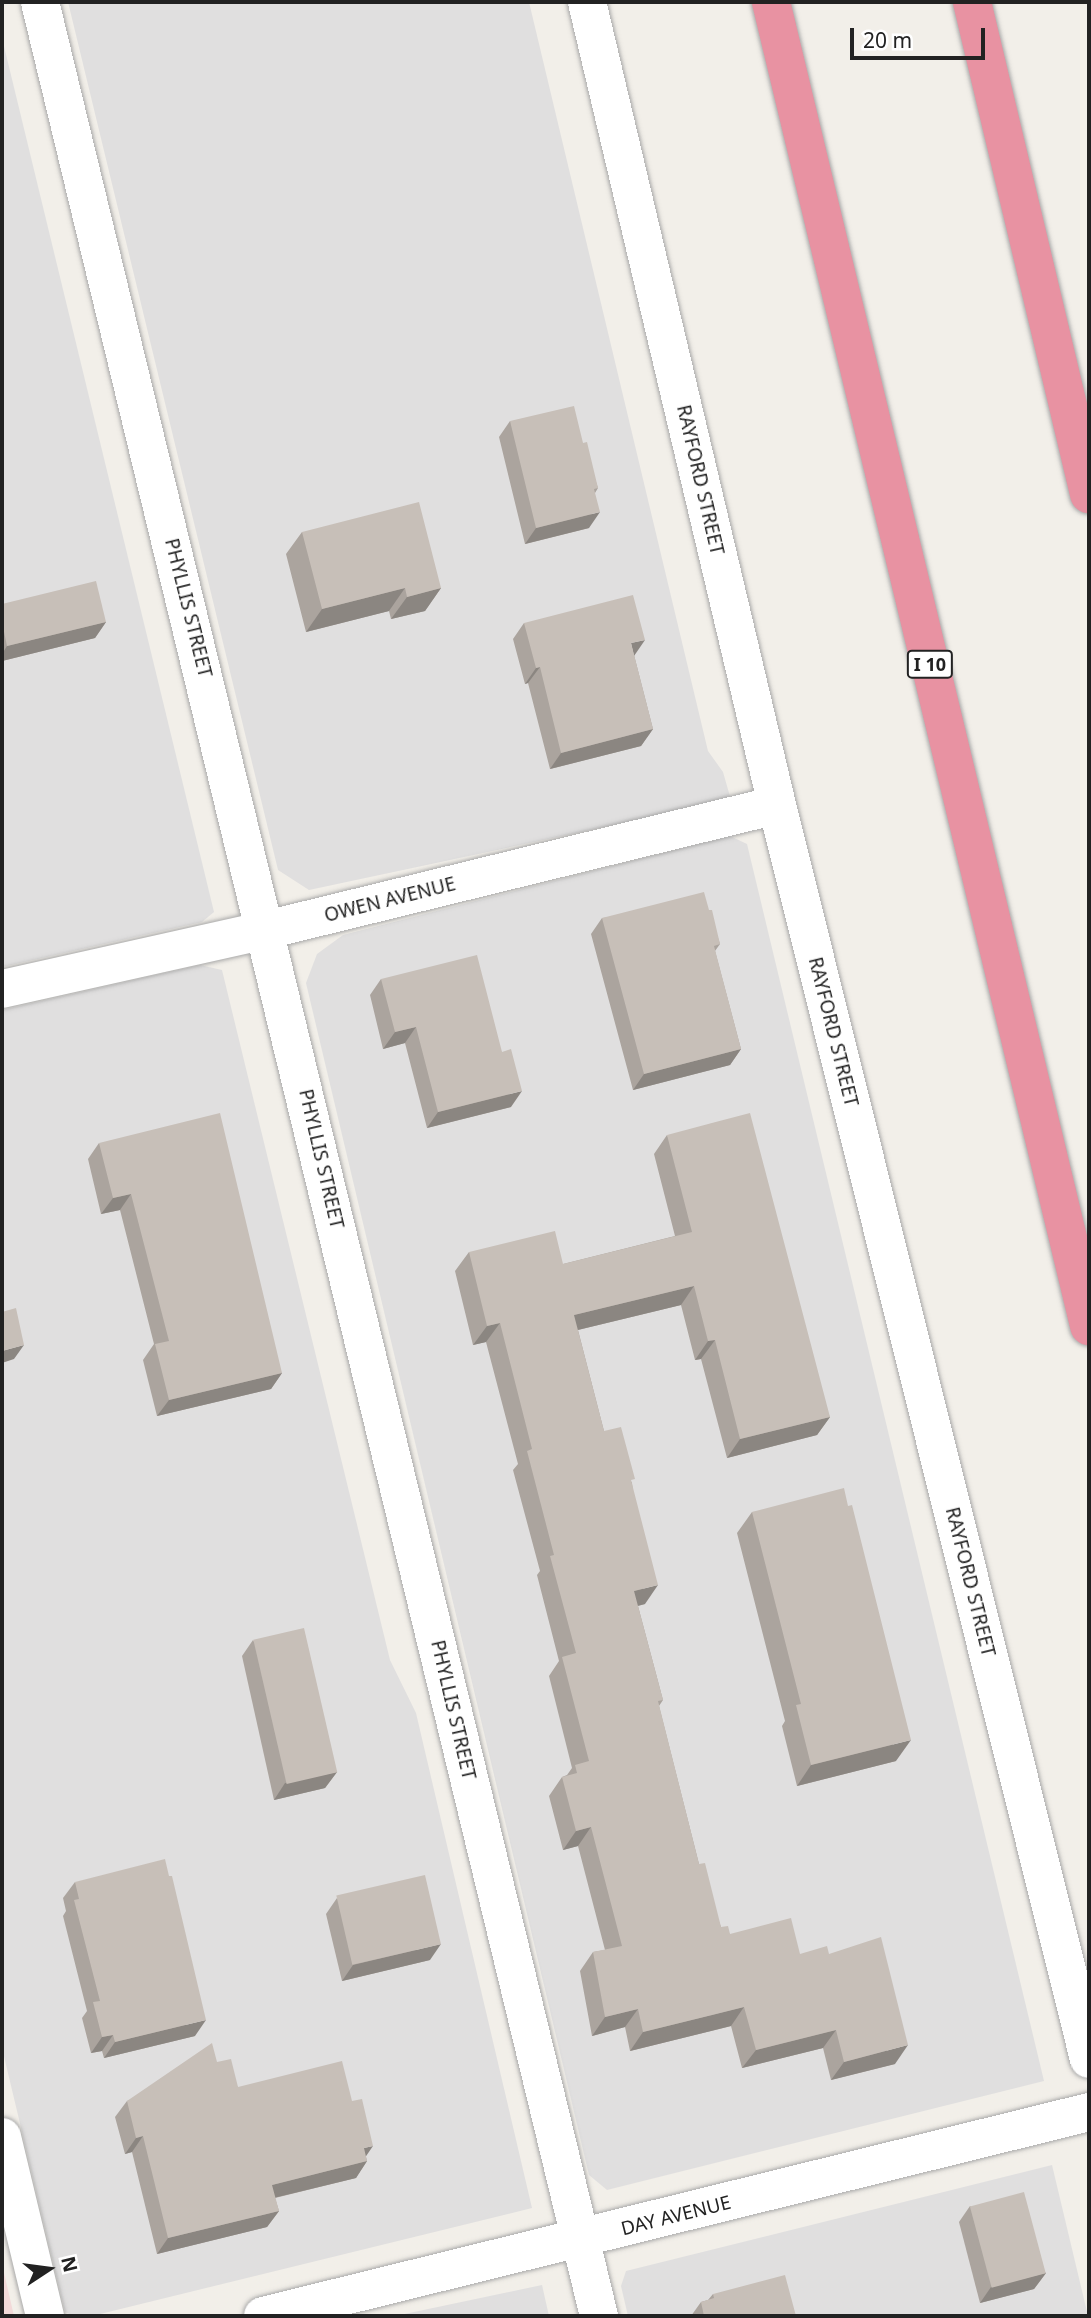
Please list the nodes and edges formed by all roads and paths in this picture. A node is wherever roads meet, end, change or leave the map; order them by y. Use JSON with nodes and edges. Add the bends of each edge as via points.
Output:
{"nodes":[{"id":1,"x":40,"y":2,"type":"edge"},
{"id":2,"x":587,"y":2,"type":"edge"},
{"id":3,"x":771,"y":2,"type":"edge"},
{"id":4,"x":972,"y":2,"type":"edge"},
{"id":5,"x":1089,"y":494,"type":"edge"},
{"id":6,"x":777,"y":806,"type":"junction"},
{"id":7,"x":266,"y":930,"type":"junction"},
{"id":8,"x":2,"y":989,"type":"edge"},
{"id":9,"x":1089,"y":1326,"type":"edge"},
{"id":10,"x":1089,"y":2059,"type":"edge"},
{"id":11,"x":1089,"y":2112,"type":"edge"},
{"id":12,"x":2,"y":2137,"type":"edge"},
{"id":13,"x":580,"y":2240,"type":"junction"},
{"id":14,"x":45,"y":2316,"type":"edge"},
{"id":15,"x":263,"y":2316,"type":"edge"},
{"id":16,"x":598,"y":2316,"type":"edge"}],
"edges":[{"from":1,"to":7,"type":"street","name":"PHYLLIS STREET"},
{"from":2,"to":6,"type":"street","name":"RAYFORD STREET"},
{"from":3,"to":9,"type":"highway","number":"I 10"},
{"from":4,"to":5,"type":"highway"},
{"from":6,"to":7,"type":"street","name":"OWEN AVENUE"},
{"from":6,"to":10,"type":"street","name":"RAYFORD STREET"},
{"from":7,"to":8,"type":"street","name":"OWEN AVENUE"},
{"from":7,"to":13,"type":"street","name":"PHYLLIS STREET"},
{"from":11,"to":13,"type":"street","name":"DAY AVENUE"},
{"from":12,"to":14,"type":"street"},
{"from":13,"to":15,"type":"street","name":"DAY AVENUE"},
{"from":13,"to":16,"type":"street","name":"PHYLLIS STREET"}]}
